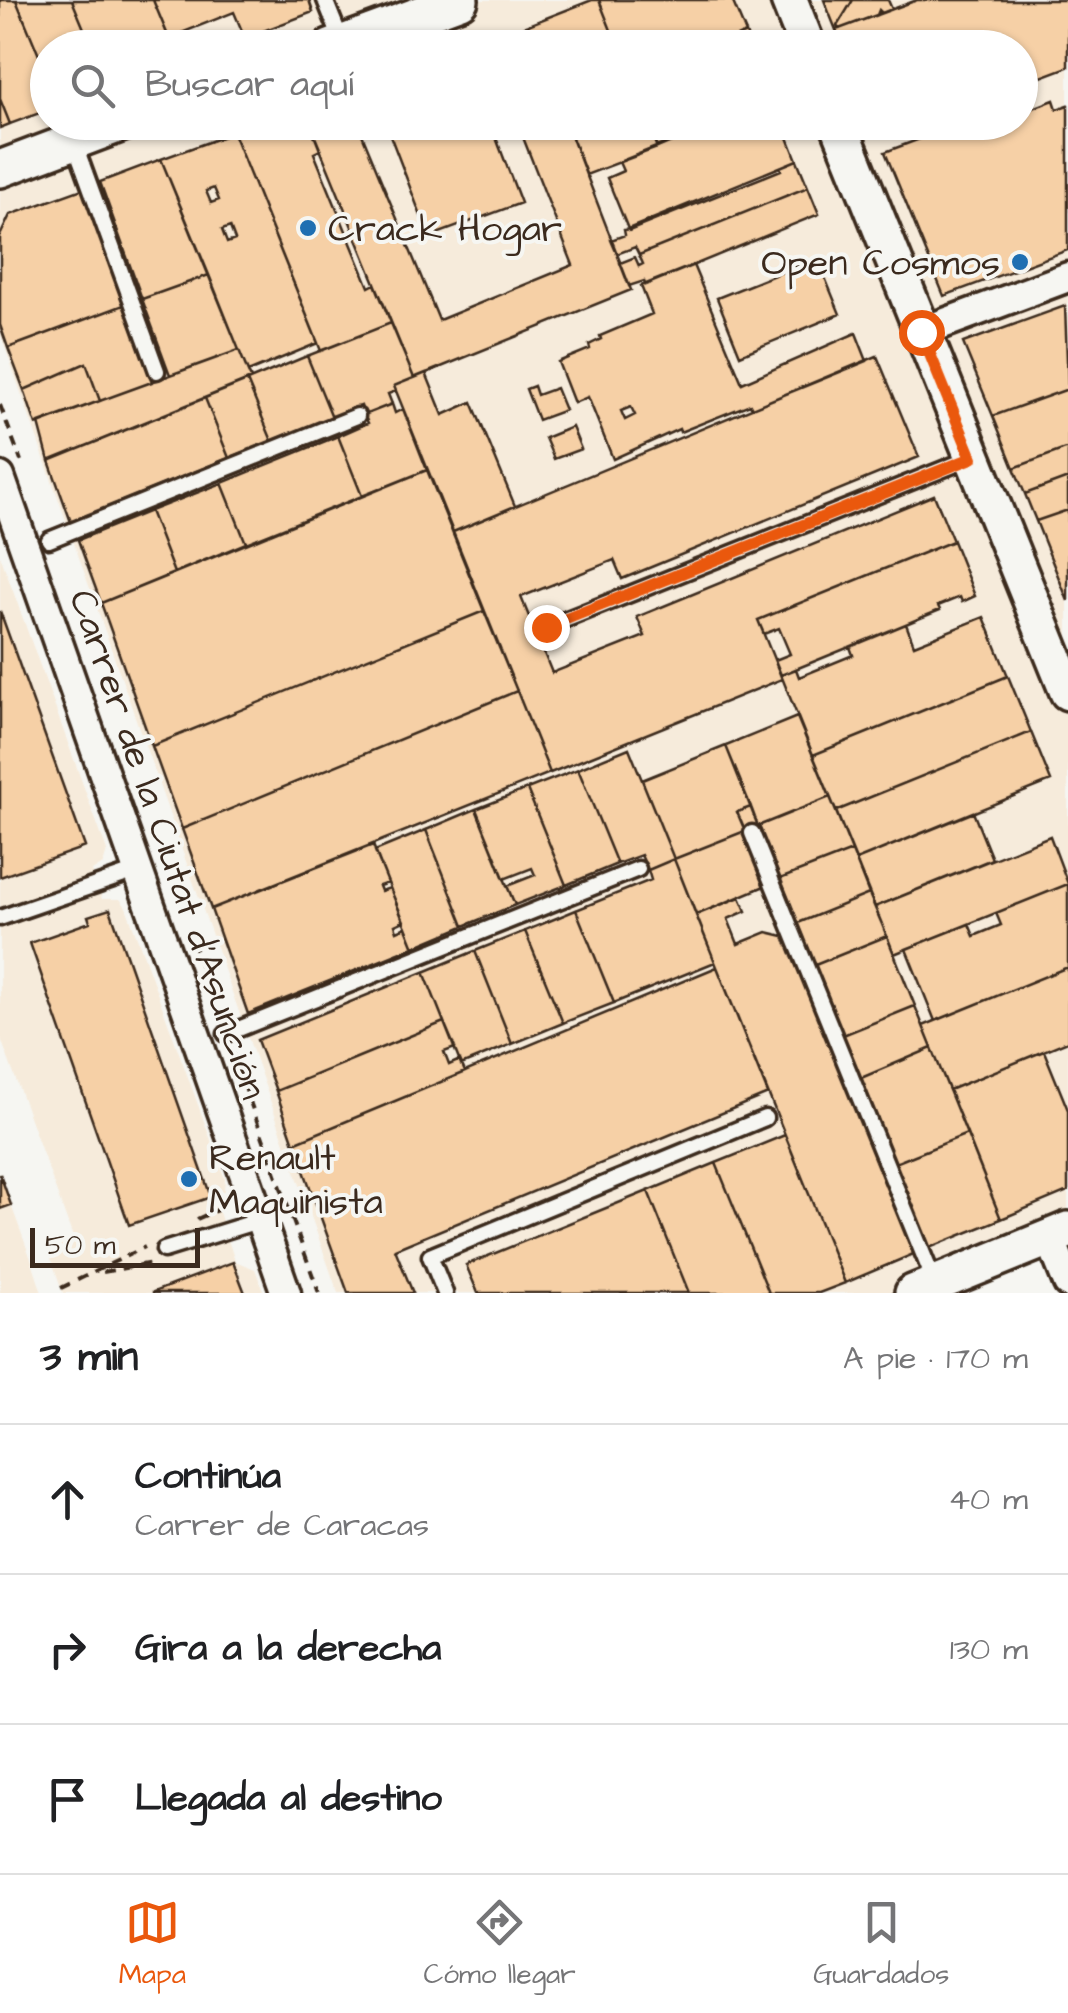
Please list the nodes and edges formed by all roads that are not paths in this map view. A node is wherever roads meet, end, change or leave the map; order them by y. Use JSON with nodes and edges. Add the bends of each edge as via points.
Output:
{"nodes":[{"id":1,"x":325,"y":0,"type":"edge"},
{"id":2,"x":460,"y":0,"type":"edge"},
{"id":3,"x":789,"y":0,"type":"edge"},
{"id":4,"x":332,"y":30,"type":"edge"},
{"id":5,"x":377,"y":30,"type":"edge"},
{"id":6,"x":801,"y":30,"type":"edge"},
{"id":7,"x":845,"y":140,"type":"edge"},
{"id":8,"x":74,"y":141,"type":"joint"},
{"id":9,"x":0,"y":169,"type":"edge"},
{"id":10,"x":1068,"y":277,"type":"edge"},
{"id":11,"x":921,"y":332,"type":"junction"},
{"id":12,"x":156,"y":371,"type":"dead end"},
{"id":13,"x":357,"y":416,"type":"dead end"},
{"id":14,"x":972,"y":458,"type":"junction"},
{"id":15,"x":0,"y":477,"type":"edge"},
{"id":16,"x":7,"y":516,"type":"edge"},
{"id":17,"x":49,"y":540,"type":"dead end"},
{"id":18,"x":546,"y":627,"type":"dead end"},
{"id":19,"x":1068,"y":692,"type":"edge"},
{"id":20,"x":752,"y":832,"type":"dead end"},
{"id":21,"x":638,"y":869,"type":"dead end"},
{"id":22,"x":138,"y":870,"type":"junction"},
{"id":23,"x":0,"y":918,"type":"edge"},
{"id":24,"x":226,"y":1034,"type":"dead end"},
{"id":25,"x":765,"y":1118,"type":"dead end"},
{"id":26,"x":260,"y":1220,"type":"junction"},
{"id":27,"x":1059,"y":1234,"type":"edge"},
{"id":28,"x":164,"y":1250,"type":"dead end"},
{"id":29,"x":1068,"y":1283,"type":"edge"},
{"id":30,"x":924,"y":1289,"type":"edge"},
{"id":31,"x":286,"y":1293,"type":"edge"},
{"id":32,"x":445,"y":1293,"type":"edge"}],
"edges":[{"from":1,"to":4,"type":"lane"},
{"from":2,"to":5,"type":"street"},
{"from":3,"to":6,"type":"street"},
{"from":7,"to":11,"type":"street"},
{"from":8,"to":9,"type":"street"},
{"from":8,"to":12,"type":"lane"},
{"from":10,"to":11,"type":"street"},
{"from":11,"to":14,"type":"street"},
{"from":13,"to":17,"type":"lane"},
{"from":14,"to":18,"type":"lane"},
{"from":14,"to":19,"type":"street"},
{"from":15,"to":16,"type":"street","name":"Carrer de la Ciutat d'Asunción"},
{"from":16,"to":22,"type":"street","name":"Carrer de la Ciutat d'Asunción"},
{"from":20,"to":30,"type":"lane"},
{"from":21,"to":24,"type":"lane"},
{"from":22,"to":23,"type":"lane"},
{"from":22,"to":26,"type":"street","name":"Carrer de la Ciutat d'Asunción"},
{"from":25,"to":32,"type":"lane","via":[[430,1256]]},
{"from":26,"to":28,"type":"lane"},
{"from":26,"to":31,"type":"street","name":"Carrer de la Ciutat d'Asunción"},
{"from":27,"to":29,"type":"street"},
{"from":27,"to":30,"type":"street"}]}
